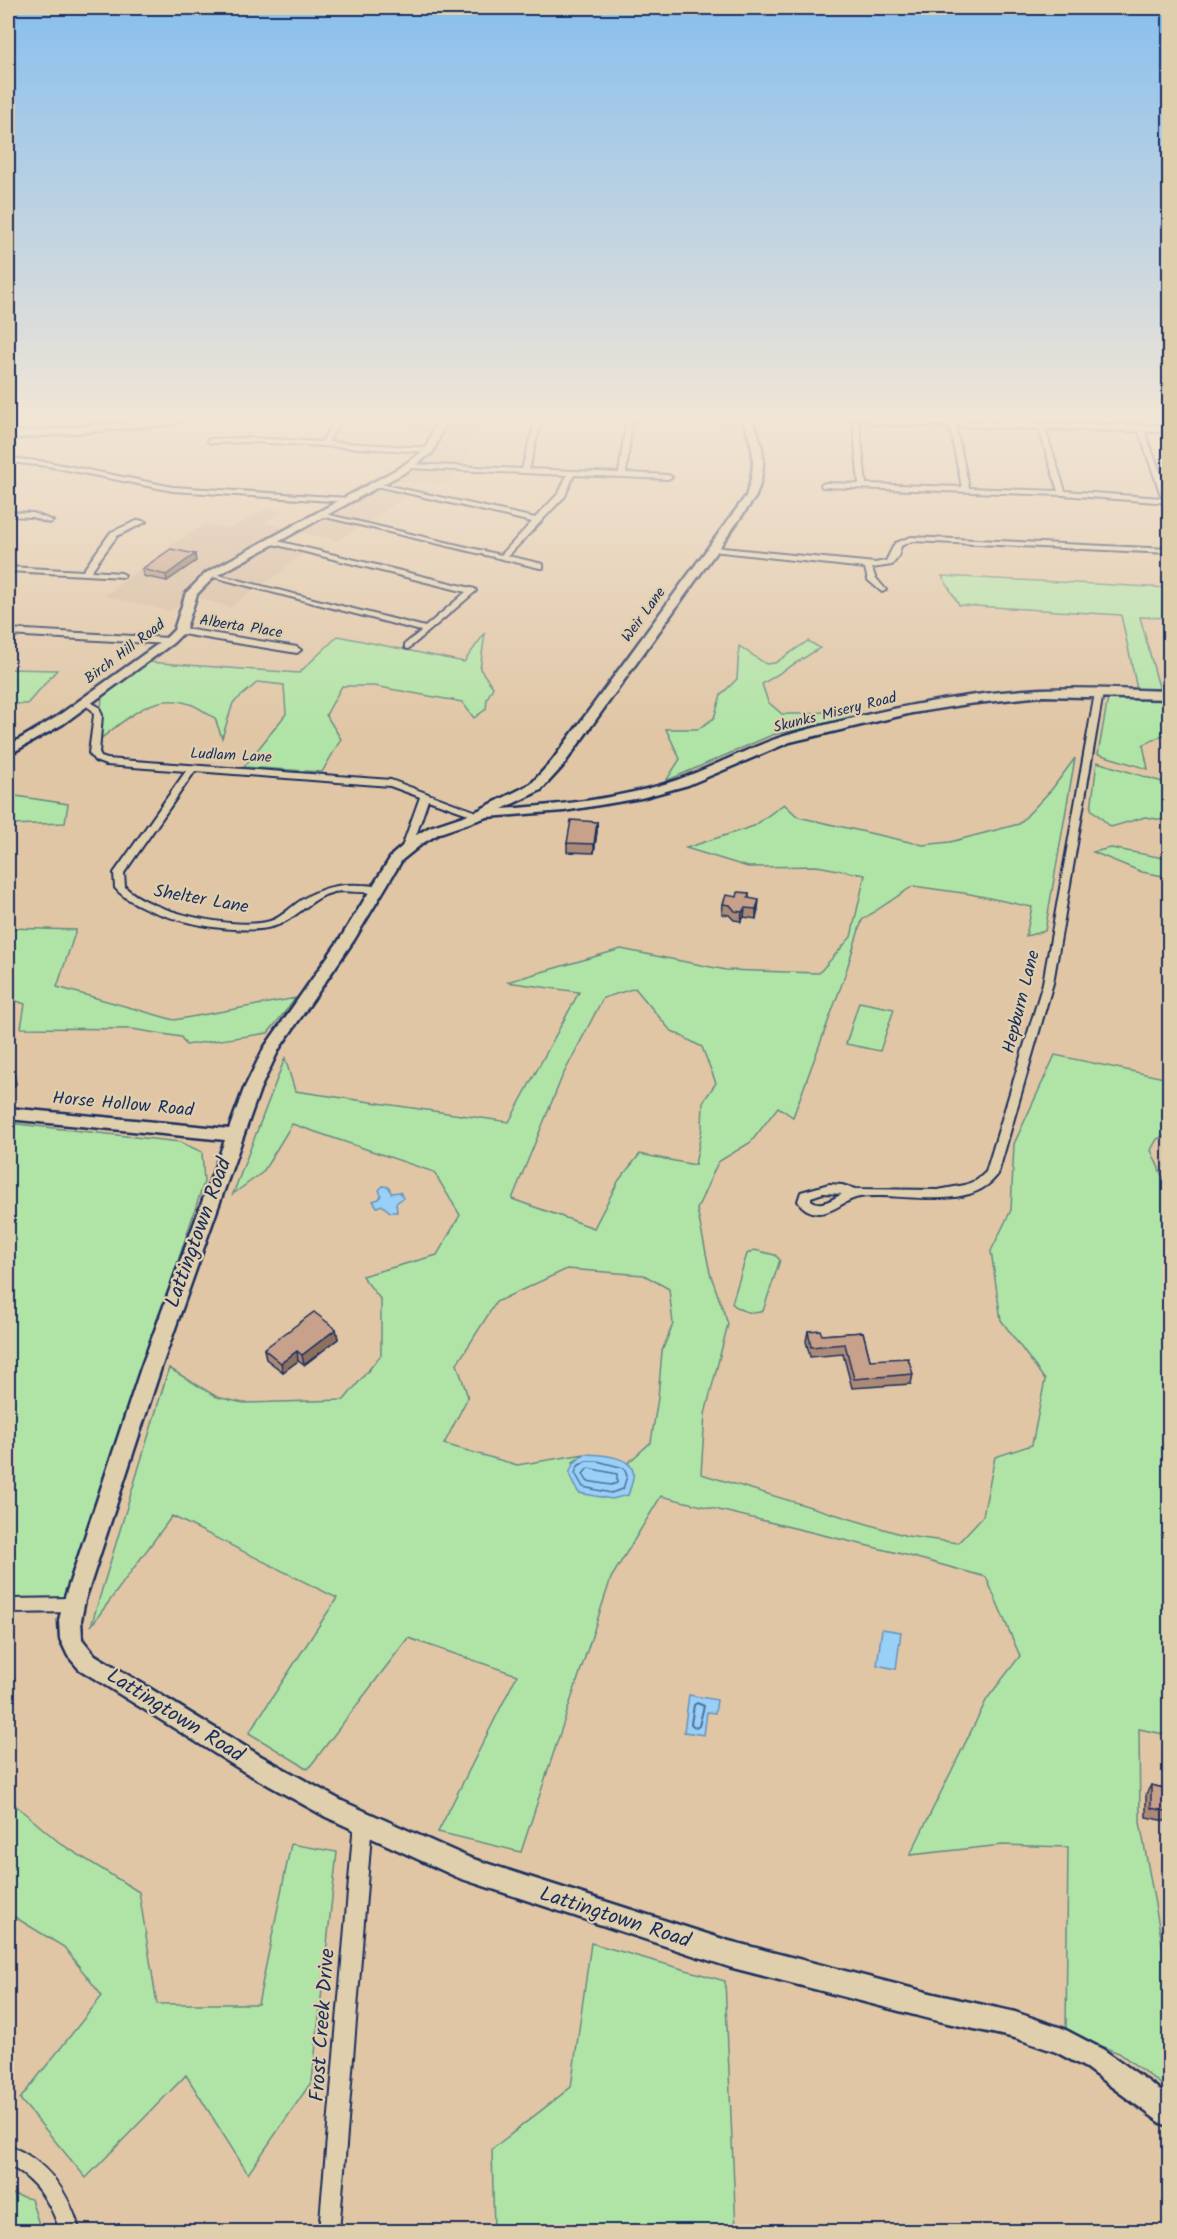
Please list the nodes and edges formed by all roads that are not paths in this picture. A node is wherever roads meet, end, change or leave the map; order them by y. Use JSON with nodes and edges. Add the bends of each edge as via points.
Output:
{"nodes":[{"id":1,"x":134,"y":525,"type":"edge"},
{"id":2,"x":301,"y":525,"type":"edge"},
{"id":3,"x":366,"y":525,"type":"edge"},
{"id":4,"x":532,"y":525,"type":"edge"},
{"id":5,"x":730,"y":525,"type":"edge"},
{"id":6,"x":272,"y":541,"type":"junction"},
{"id":7,"x":713,"y":549,"type":"junction"},
{"id":8,"x":1170,"y":551,"type":"edge"},
{"id":9,"x":503,"y":557,"type":"junction"},
{"id":10,"x":540,"y":566,"type":"dead end"},
{"id":11,"x":868,"y":566,"type":"junction"},
{"id":12,"x":8,"y":569,"type":"edge"},
{"id":13,"x":85,"y":573,"type":"junction"},
{"id":14,"x":121,"y":575,"type":"dead end"},
{"id":15,"x":210,"y":575,"type":"junction"},
{"id":16,"x":882,"y":590,"type":"dead end"},
{"id":17,"x":179,"y":630,"type":"junction"},
{"id":18,"x":427,"y":630,"type":"junction"},
{"id":19,"x":8,"y":633,"type":"edge"},
{"id":20,"x":169,"y":641,"type":"junction"},
{"id":21,"x":408,"y":646,"type":"dead end"},
{"id":22,"x":297,"y":650,"type":"dead end"},
{"id":23,"x":1099,"y":693,"type":"junction"},
{"id":24,"x":1170,"y":695,"type":"edge"},
{"id":25,"x":85,"y":702,"type":"junction"},
{"id":26,"x":8,"y":751,"type":"edge"},
{"id":27,"x":192,"y":769,"type":"junction"},
{"id":28,"x":536,"y":787,"type":"junction"},
{"id":29,"x":425,"y":796,"type":"junction"},
{"id":30,"x":557,"y":808,"type":"junction"},
{"id":31,"x":480,"y":814,"type":"junction"},
{"id":32,"x":407,"y":848,"type":"junction"},
{"id":33,"x":378,"y":890,"type":"junction"},
{"id":34,"x":8,"y":1113,"type":"edge"},
{"id":35,"x":234,"y":1135,"type":"junction"},
{"id":36,"x":854,"y":1194,"type":"dead end"},
{"id":37,"x":74,"y":1605,"type":"junction"},
{"id":38,"x":8,"y":1606,"type":"edge"},
{"id":39,"x":363,"y":1822,"type":"junction"},
{"id":40,"x":1170,"y":2114,"type":"edge"},
{"id":41,"x":8,"y":2155,"type":"edge"},
{"id":42,"x":70,"y":2232,"type":"edge"},
{"id":43,"x":329,"y":2232,"type":"edge"}],
"edges":[{"from":1,"to":13,"type":"street","via":[[114,534]]},
{"from":2,"to":6,"type":"street","name":"Birch Hill Road"},
{"from":3,"to":9,"type":"street"},
{"from":4,"to":9,"type":"street"},
{"from":5,"to":7,"type":"street","name":"Weir Lane"},
{"from":6,"to":15,"type":"street","name":"Birch Hill Road"},
{"from":6,"to":18,"type":"street","via":[[471,590]]},
{"from":7,"to":11,"type":"street"},
{"from":7,"to":28,"type":"street","name":"Weir Lane","via":[[557,764]]},
{"from":8,"to":11,"type":"street","via":[[911,539],[898,545],[891,563]]},
{"from":9,"to":10,"type":"street"},
{"from":11,"to":16,"type":"street","via":[[871,579]]},
{"from":12,"to":13,"type":"street"},
{"from":13,"to":14,"type":"street"},
{"from":15,"to":17,"type":"street","name":"Birch Hill Road","via":[[192,593]]},
{"from":15,"to":18,"type":"street"},
{"from":17,"to":20,"type":"street","name":"Birch Hill Road"},
{"from":17,"to":22,"type":"street","name":"Alberta Place"},
{"from":18,"to":21,"type":"street"},
{"from":19,"to":20,"type":"street"},
{"from":20,"to":25,"type":"street","name":"Birch Hill Road"},
{"from":23,"to":24,"type":"street","name":"Skunks Misery Road"},
{"from":23,"to":30,"type":"street","name":"Skunks Misery Road","via":[[983,698],[849,724],[780,741],[662,788],[600,803]]},
{"from":23,"to":36,"type":"street","name":"Hepburn Lane","via":[[1048,983],[992,1174],[985,1182],[966,1190]]},
{"from":25,"to":26,"type":"street","name":"Birch Hill Road"},
{"from":25,"to":27,"type":"street","name":"Ludlam Lane","via":[[98,715],[94,753],[98,759],[126,765]]},
{"from":27,"to":29,"type":"street","name":"Ludlam Lane","via":[[376,781]]},
{"from":27,"to":33,"type":"street","name":"Shelter Lane","via":[[119,873],[120,888],[137,904],[168,914],[256,926],[280,921],[329,888]]},
{"from":28,"to":30,"type":"street","via":[[547,803]]},
{"from":28,"to":31,"type":"street","name":"Weir Lane"},
{"from":29,"to":31,"type":"street","name":"Ludlam Lane"},
{"from":29,"to":32,"type":"street"},
{"from":30,"to":31,"type":"street","name":"Skunks Misery Road"},
{"from":31,"to":32,"type":"street","name":"Lattingtown Road","via":[[435,830]]},
{"from":32,"to":33,"type":"street","name":"Lattingtown Road"},
{"from":33,"to":35,"type":"street","name":"Lattingtown Road","via":[[273,1048]]},
{"from":34,"to":35,"type":"street","name":"Horse Hollow Road"},
{"from":35,"to":37,"type":"street","name":"Lattingtown Road","via":[[151,1368]]},
{"from":37,"to":38,"type":"street"},
{"from":37,"to":39,"type":"street","name":"Lattingtown Road","via":[[71,1635],[74,1646],[87,1662],[251,1763]]},
{"from":39,"to":40,"type":"street","name":"Lattingtown Road","via":[[468,1869],[707,1947],[1015,2025],[1062,2042],[1104,2065]]},
{"from":39,"to":43,"type":"street","name":"Frost Creek Drive"},
{"from":41,"to":42,"type":"street","via":[[35,2172],[57,2196]]}]}
